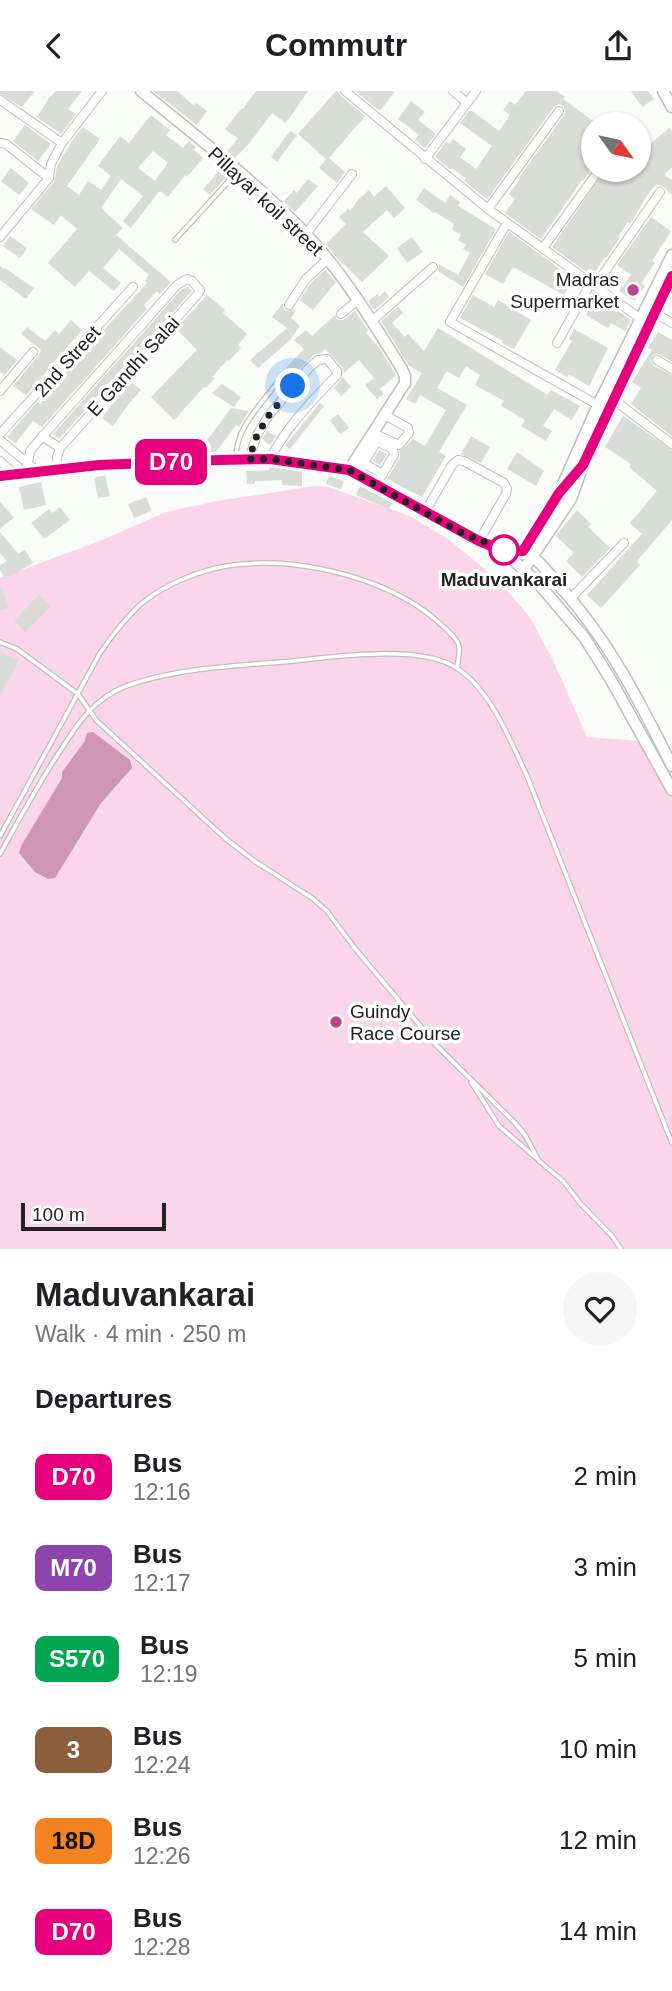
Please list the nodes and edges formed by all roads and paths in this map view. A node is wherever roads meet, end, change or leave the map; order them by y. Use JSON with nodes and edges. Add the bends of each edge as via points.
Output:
{"nodes":[{"id":1,"x":102,"y":91,"type":"edge"},
{"id":2,"x":141,"y":91,"type":"edge"},
{"id":3,"x":345,"y":91,"type":"edge"},
{"id":4,"x":453,"y":91,"type":"edge"},
{"id":5,"x":475,"y":91,"type":"edge"},
{"id":6,"x":663,"y":91,"type":"edge"},
{"id":7,"x":0,"y":100,"type":"edge"},
{"id":8,"x":467,"y":103,"type":"junction"},
{"id":9,"x":672,"y":107,"type":"edge"},
{"id":10,"x":559,"y":111,"type":"dead end"},
{"id":11,"x":0,"y":143,"type":"edge"},
{"id":12,"x":62,"y":143,"type":"junction"},
{"id":13,"x":425,"y":159,"type":"junction"},
{"id":14,"x":238,"y":171,"type":"junction"},
{"id":15,"x":352,"y":174,"type":"dead end"},
{"id":16,"x":49,"y":178,"type":"junction"},
{"id":17,"x":590,"y":182,"type":"edge"},
{"id":18,"x":660,"y":192,"type":"dead end"},
{"id":19,"x":488,"y":209,"type":"junction"},
{"id":20,"x":507,"y":223,"type":"junction"},
{"id":21,"x":306,"y":234,"type":"junction"},
{"id":22,"x":0,"y":237,"type":"edge"},
{"id":23,"x":175,"y":240,"type":"dead end"},
{"id":24,"x":543,"y":248,"type":"junction"},
{"id":25,"x":672,"y":255,"type":"edge"},
{"id":26,"x":328,"y":259,"type":"junction"},
{"id":27,"x":433,"y":267,"type":"dead end"},
{"id":28,"x":672,"y":276,"type":"edge"},
{"id":29,"x":593,"y":284,"type":"junction"},
{"id":30,"x":133,"y":287,"type":"dead end"},
{"id":31,"x":672,"y":293,"type":"edge"},
{"id":32,"x":358,"y":300,"type":"junction"},
{"id":33,"x":289,"y":306,"type":"dead end"},
{"id":34,"x":341,"y":314,"type":"dead end"},
{"id":35,"x":660,"y":316,"type":"junction"},
{"id":36,"x":641,"y":319,"type":"junction"},
{"id":37,"x":372,"y":321,"type":"junction"},
{"id":38,"x":672,"y":323,"type":"edge"},
{"id":39,"x":557,"y":343,"type":"dead end"},
{"id":40,"x":33,"y":352,"type":"dead end"},
{"id":41,"x":657,"y":360,"type":"dead end"},
{"id":42,"x":672,"y":369,"type":"edge"},
{"id":43,"x":276,"y":384,"type":"dead end"},
{"id":44,"x":0,"y":391,"type":"edge"},
{"id":45,"x":618,"y":403,"type":"junction"},
{"id":46,"x":598,"y":405,"type":"junction"},
{"id":47,"x":385,"y":415,"type":"junction"},
{"id":48,"x":0,"y":434,"type":"edge"},
{"id":49,"x":42,"y":436,"type":"junction"},
{"id":50,"x":374,"y":437,"type":"junction"},
{"id":51,"x":0,"y":440,"type":"edge"},
{"id":52,"x":672,"y":444,"type":"edge"},
{"id":53,"x":60,"y":448,"type":"junction"},
{"id":54,"x":249,"y":459,"type":"junction"},
{"id":55,"x":270,"y":459,"type":"junction"},
{"id":56,"x":236,"y":460,"type":"junction"},
{"id":57,"x":0,"y":461,"type":"edge"},
{"id":58,"x":28,"y":463,"type":"junction"},
{"id":59,"x":363,"y":463,"type":"junction"},
{"id":60,"x":583,"y":465,"type":"junction"},
{"id":61,"x":58,"y":469,"type":"junction"},
{"id":62,"x":38,"y":472,"type":"junction"},
{"id":63,"x":353,"y":472,"type":"junction"},
{"id":64,"x":14,"y":474,"type":"junction"},
{"id":65,"x":383,"y":474,"type":"junction"},
{"id":66,"x":0,"y":476,"type":"edge"},
{"id":67,"x":376,"y":485,"type":"junction"},
{"id":68,"x":559,"y":493,"type":"junction"},
{"id":69,"x":571,"y":499,"type":"junction"},
{"id":70,"x":425,"y":512,"type":"junction"},
{"id":71,"x":479,"y":541,"type":"junction"},
{"id":72,"x":624,"y":543,"type":"dead end"},
{"id":73,"x":502,"y":550,"type":"junction"},
{"id":74,"x":523,"y":551,"type":"junction"},
{"id":75,"x":534,"y":558,"type":"junction"},
{"id":76,"x":514,"y":562,"type":"junction"},
{"id":77,"x":524,"y":569,"type":"junction"},
{"id":78,"x":571,"y":598,"type":"junction"},
{"id":79,"x":1,"y":644,"type":"edge"},
{"id":80,"x":457,"y":668,"type":"junction"},
{"id":81,"x":78,"y":694,"type":"junction"},
{"id":82,"x":89,"y":711,"type":"junction"},
{"id":83,"x":670,"y":772,"type":"edge"},
{"id":84,"x":672,"y":790,"type":"edge"},
{"id":85,"x":0,"y":836,"type":"edge"},
{"id":86,"x":0,"y":854,"type":"edge"},
{"id":87,"x":468,"y":1078,"type":"junction"},
{"id":88,"x":672,"y":1143,"type":"edge"},
{"id":89,"x":539,"y":1161,"type":"junction"},
{"id":90,"x":621,"y":1249,"type":"edge"}],
"edges":[{"from":1,"to":12,"type":"street"},
{"from":2,"to":14,"type":"street","name":"Pillayar koil street"},
{"from":3,"to":13,"type":"street"},
{"from":4,"to":8,"type":"street"},
{"from":5,"to":8,"type":"street"},
{"from":6,"to":9,"type":"street"},
{"from":7,"to":12,"type":"street"},
{"from":8,"to":13,"type":"street"},
{"from":10,"to":19,"type":"street"},
{"from":11,"to":16,"type":"street"},
{"from":12,"to":16,"type":"street"},
{"from":13,"to":19,"type":"street"},
{"from":14,"to":21,"type":"street","name":"Pillayar koil street"},
{"from":14,"to":23,"type":"lane"},
{"from":15,"to":21,"type":"street"},
{"from":16,"to":22,"type":"street"},
{"from":17,"to":24,"type":"street"},
{"from":18,"to":29,"type":"street"},
{"from":19,"to":20,"type":"street"},
{"from":20,"to":24,"type":"street"},
{"from":20,"to":46,"type":"street","via":[[450,322]]},
{"from":21,"to":26,"type":"street","name":"Pillayar koil street"},
{"from":24,"to":29,"type":"street"},
{"from":25,"to":36,"type":"street"},
{"from":26,"to":32,"type":"street","name":"Pillayar koil street"},
{"from":26,"to":33,"type":"street","via":[[306,279]]},
{"from":27,"to":37,"type":"street"},
{"from":28,"to":60,"type":"street"},
{"from":29,"to":36,"type":"street"},
{"from":29,"to":39,"type":"street"},
{"from":30,"to":48,"type":"street","name":"2nd Street"},
{"from":31,"to":35,"type":"street"},
{"from":32,"to":34,"type":"street"},
{"from":32,"to":37,"type":"street","name":"Pillayar koil street"},
{"from":35,"to":38,"type":"street"},
{"from":35,"to":45,"type":"street"},
{"from":36,"to":46,"type":"street"},
{"from":37,"to":47,"type":"street","name":"Pillayar koil street","via":[[405,376]]},
{"from":40,"to":44,"type":"street"},
{"from":41,"to":42,"type":"street"},
{"from":43,"to":56,"type":"lane","via":[[243,429]]},
{"from":45,"to":52,"type":"street"},
{"from":45,"to":69,"type":"street"},
{"from":46,"to":68,"type":"street"},
{"from":47,"to":50,"type":"street","name":"Pillayar koil street"},
{"from":47,"to":50,"type":"street","via":[[409,433],[399,445]]},
{"from":49,"to":53,"type":"street"},
{"from":49,"to":53,"type":"street","name":"E Gandhi Salai","via":[[177,285],[192,281],[200,290]]},
{"from":49,"to":58,"type":"street","via":[[30,451]]},
{"from":50,"to":59,"type":"street"},
{"from":50,"to":63,"type":"street","name":"Pillayar koil street"},
{"from":50,"to":65,"type":"street","via":[[395,452]]},
{"from":51,"to":58,"type":"street"},
{"from":53,"to":61,"type":"street"},
{"from":54,"to":55,"type":"street"},
{"from":54,"to":55,"type":"street","via":[[269,415],[309,367],[327,359],[337,375],[310,402]]},
{"from":54,"to":56,"type":"street"},
{"from":55,"to":63,"type":"street"},
{"from":56,"to":61,"type":"street"},
{"from":57,"to":64,"type":"street"},
{"from":58,"to":62,"type":"street"},
{"from":59,"to":63,"type":"street"},
{"from":59,"to":65,"type":"street"},
{"from":60,"to":68,"type":"street"},
{"from":60,"to":69,"type":"street"},
{"from":61,"to":62,"type":"street"},
{"from":62,"to":64,"type":"street"},
{"from":63,"to":67,"type":"street"},
{"from":64,"to":66,"type":"street"},
{"from":65,"to":67,"type":"street"},
{"from":67,"to":70,"type":"street"},
{"from":68,"to":74,"type":"street"},
{"from":69,"to":75,"type":"street"},
{"from":70,"to":71,"type":"street"},
{"from":70,"to":71,"type":"street","via":[[452,465],[464,461],[507,489]]},
{"from":71,"to":73,"type":"street"},
{"from":72,"to":78,"type":"street"},
{"from":73,"to":74,"type":"street"},
{"from":73,"to":76,"type":"street"},
{"from":74,"to":75,"type":"street"},
{"from":74,"to":76,"type":"street"},
{"from":75,"to":77,"type":"street"},
{"from":75,"to":78,"type":"street"},
{"from":76,"to":77,"type":"street"},
{"from":77,"to":83,"type":"street","via":[[598,657]]},
{"from":78,"to":83,"type":"street","via":[[615,660]]},
{"from":79,"to":81,"type":"lane","via":[[17,649]]},
{"from":80,"to":81,"type":"lane","via":[[456,639],[414,603],[386,588],[303,566],[233,566],[203,571],[146,598],[114,633]]},
{"from":80,"to":82,"type":"lane","via":[[417,656],[381,654],[219,668],[132,683]]},
{"from":80,"to":88,"type":"lane","via":[[488,701],[527,776]]},
{"from":81,"to":82,"type":"lane"},
{"from":81,"to":85,"type":"lane"},
{"from":82,"to":86,"type":"lane","via":[[51,765]]},
{"from":82,"to":87,"type":"lane","via":[[226,839],[327,911]]},
{"from":83,"to":84,"type":"street"},
{"from":87,"to":89,"type":"lane","via":[[514,1122]]},
{"from":87,"to":89,"type":"lane","via":[[499,1126]]},
{"from":89,"to":90,"type":"lane","via":[[563,1181]]}]}
